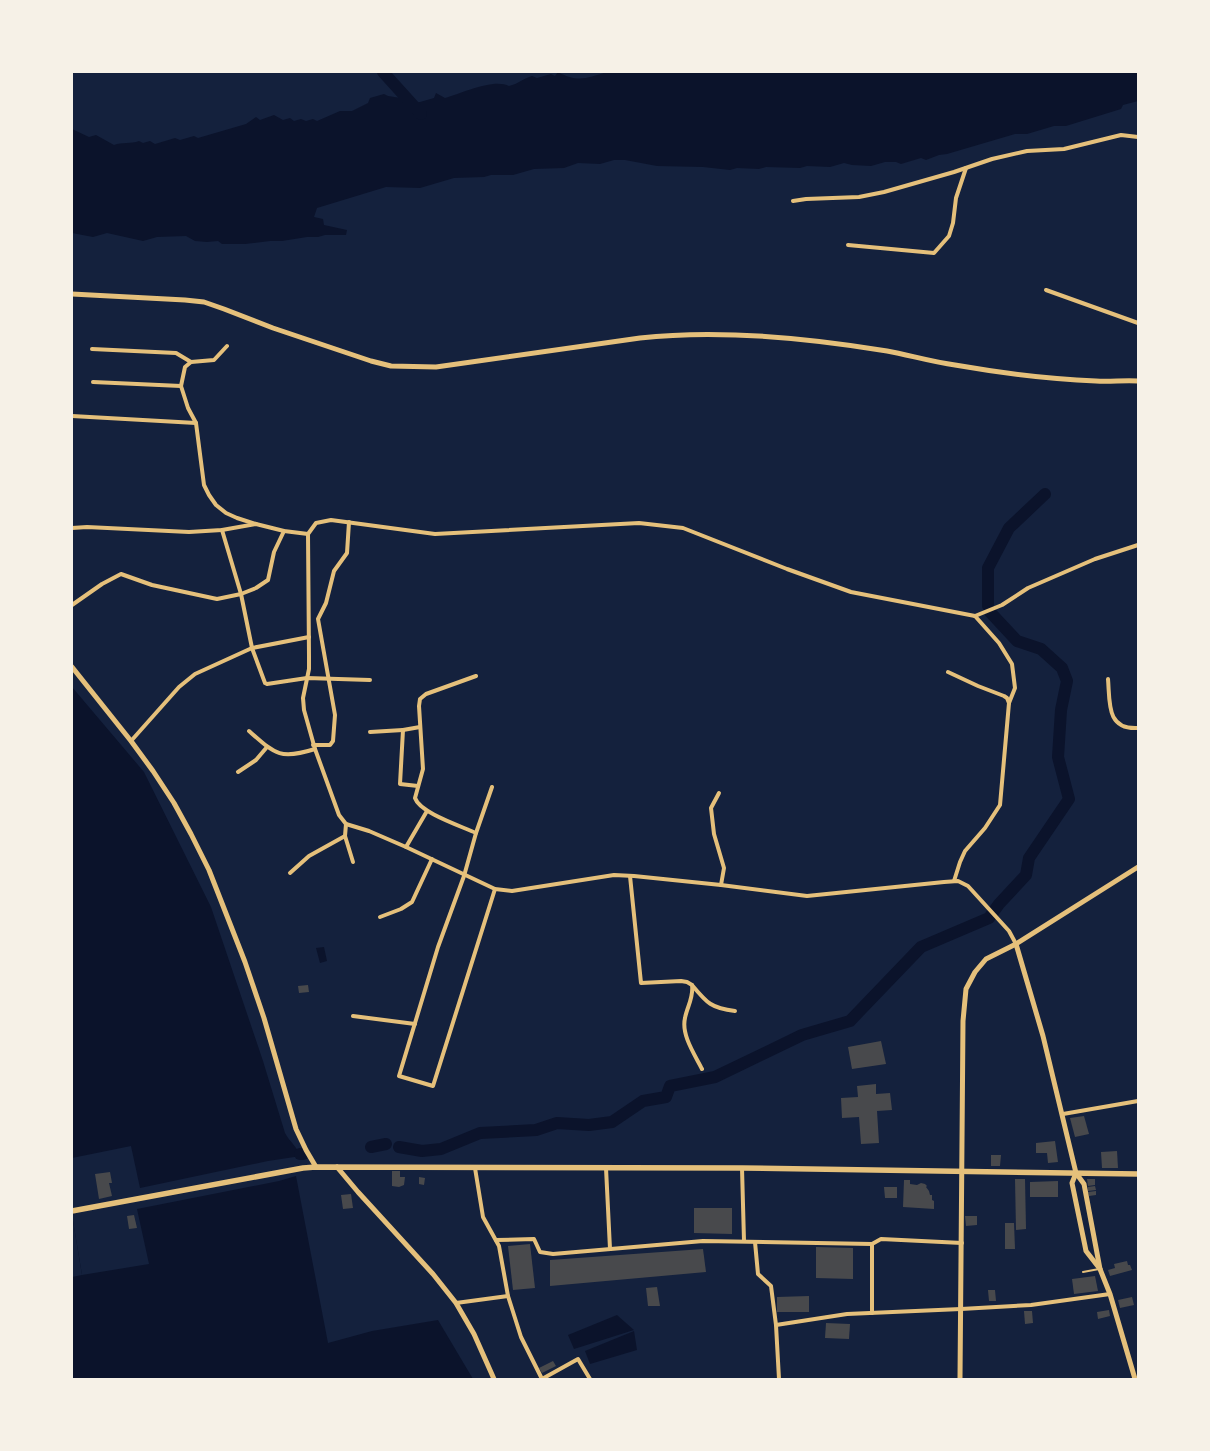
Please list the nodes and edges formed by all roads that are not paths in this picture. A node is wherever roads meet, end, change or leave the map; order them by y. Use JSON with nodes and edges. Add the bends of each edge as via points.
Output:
{"nodes":[{"id":1,"x":1138,"y":137,"type":"edge"},
{"id":2,"x":966,"y":168,"type":"junction"},
{"id":3,"x":793,"y":201,"type":"dead end"},
{"id":4,"x":848,"y":245,"type":"dead end"},
{"id":5,"x":1046,"y":290,"type":"dead end"},
{"id":6,"x":72,"y":294,"type":"edge"},
{"id":7,"x":1138,"y":323,"type":"edge"},
{"id":8,"x":227,"y":346,"type":"dead end"},
{"id":9,"x":92,"y":349,"type":"dead end"},
{"id":10,"x":191,"y":362,"type":"junction"},
{"id":11,"x":1138,"y":381,"type":"edge"},
{"id":12,"x":93,"y":382,"type":"dead end"},
{"id":13,"x":181,"y":386,"type":"junction"},
{"id":14,"x":72,"y":416,"type":"edge"},
{"id":15,"x":196,"y":423,"type":"junction"},
{"id":16,"x":349,"y":522,"type":"junction"},
{"id":17,"x":256,"y":524,"type":"junction"},
{"id":18,"x":72,"y":528,"type":"edge"},
{"id":19,"x":222,"y":530,"type":"junction"},
{"id":20,"x":284,"y":531,"type":"junction"},
{"id":21,"x":308,"y":534,"type":"junction"},
{"id":22,"x":1138,"y":545,"type":"edge"},
{"id":23,"x":241,"y":594,"type":"junction"},
{"id":24,"x":72,"y":605,"type":"edge"},
{"id":25,"x":975,"y":616,"type":"junction"},
{"id":26,"x":309,"y":637,"type":"junction"},
{"id":27,"x":252,"y":648,"type":"junction"},
{"id":28,"x":72,"y":667,"type":"edge"},
{"id":29,"x":948,"y":672,"type":"dead end"},
{"id":30,"x":476,"y":676,"type":"dead end"},
{"id":31,"x":307,"y":678,"type":"junction"},
{"id":32,"x":328,"y":678,"type":"junction"},
{"id":33,"x":1108,"y":679,"type":"dead end"},
{"id":34,"x":370,"y":680,"type":"dead end"},
{"id":35,"x":1009,"y":703,"type":"junction"},
{"id":36,"x":420,"y":727,"type":"junction"},
{"id":37,"x":1138,"y":728,"type":"edge"},
{"id":38,"x":403,"y":730,"type":"junction"},
{"id":39,"x":249,"y":731,"type":"dead end"},
{"id":40,"x":370,"y":732,"type":"dead end"},
{"id":41,"x":131,"y":741,"type":"junction"},
{"id":42,"x":314,"y":747,"type":"junction"},
{"id":43,"x":267,"y":748,"type":"junction"},
{"id":44,"x":238,"y":772,"type":"dead end"},
{"id":45,"x":418,"y":786,"type":"junction"},
{"id":46,"x":492,"y":787,"type":"dead end"},
{"id":47,"x":719,"y":793,"type":"dead end"},
{"id":48,"x":427,"y":811,"type":"junction"},
{"id":49,"x":346,"y":824,"type":"junction"},
{"id":50,"x":476,"y":833,"type":"junction"},
{"id":51,"x":345,"y":836,"type":"junction"},
{"id":52,"x":406,"y":847,"type":"junction"},
{"id":53,"x":432,"y":859,"type":"junction"},
{"id":54,"x":353,"y":862,"type":"dead end"},
{"id":55,"x":1138,"y":868,"type":"edge"},
{"id":56,"x":290,"y":873,"type":"dead end"},
{"id":57,"x":464,"y":876,"type":"junction"},
{"id":58,"x":630,"y":876,"type":"junction"},
{"id":59,"x":954,"y":881,"type":"junction"},
{"id":60,"x":722,"y":885,"type":"junction"},
{"id":61,"x":494,"y":889,"type":"junction"},
{"id":62,"x":380,"y":917,"type":"dead end"},
{"id":63,"x":1016,"y":944,"type":"junction"},
{"id":64,"x":692,"y":985,"type":"junction"},
{"id":65,"x":735,"y":1011,"type":"dead end"},
{"id":66,"x":353,"y":1016,"type":"dead end"},
{"id":67,"x":415,"y":1024,"type":"junction"},
{"id":68,"x":702,"y":1069,"type":"dead end"},
{"id":69,"x":1138,"y":1101,"type":"edge"},
{"id":70,"x":1063,"y":1114,"type":"junction"},
{"id":71,"x":316,"y":1167,"type":"junction"},
{"id":72,"x":337,"y":1167,"type":"junction"},
{"id":73,"x":476,"y":1168,"type":"junction"},
{"id":74,"x":606,"y":1168,"type":"junction"},
{"id":75,"x":742,"y":1168,"type":"junction"},
{"id":76,"x":962,"y":1171,"type":"junction"},
{"id":77,"x":1076,"y":1173,"type":"junction"},
{"id":78,"x":1138,"y":1174,"type":"edge"},
{"id":79,"x":72,"y":1211,"type":"edge"},
{"id":80,"x":496,"y":1240,"type":"junction"},
{"id":81,"x":744,"y":1242,"type":"junction"},
{"id":82,"x":755,"y":1242,"type":"junction"},
{"id":83,"x":962,"y":1243,"type":"junction"},
{"id":84,"x":872,"y":1244,"type":"junction"},
{"id":85,"x":610,"y":1249,"type":"junction"},
{"id":86,"x":1100,"y":1269,"type":"junction"},
{"id":87,"x":1083,"y":1272,"type":"dead end"},
{"id":88,"x":1110,"y":1294,"type":"junction"},
{"id":89,"x":508,"y":1296,"type":"junction"},
{"id":90,"x":456,"y":1303,"type":"junction"},
{"id":91,"x":961,"y":1309,"type":"junction"},
{"id":92,"x":872,"y":1313,"type":"junction"},
{"id":93,"x":776,"y":1325,"type":"junction"},
{"id":94,"x":494,"y":1379,"type":"edge"},
{"id":95,"x":542,"y":1379,"type":"edge"},
{"id":96,"x":590,"y":1379,"type":"edge"},
{"id":97,"x":779,"y":1379,"type":"edge"},
{"id":98,"x":960,"y":1379,"type":"edge"},
{"id":99,"x":1135,"y":1379,"type":"edge"}],
"edges":[{"from":1,"to":2,"type":"street","via":[[1120,135],[1064,149],[1027,151]]},
{"from":2,"to":3,"type":"street","via":[[859,197]]},
{"from":2,"to":4,"type":"street","via":[[956,198],[949,236],[934,253]]},
{"from":5,"to":7,"type":"street"},
{"from":6,"to":11,"type":"street","via":[[204,302],[281,331],[392,366],[436,367],[640,338],[693,334],[837,343],[953,365],[1048,378]]},
{"from":8,"to":10,"type":"street","via":[[214,360]]},
{"from":9,"to":10,"type":"street","via":[[176,353]]},
{"from":10,"to":13,"type":"street","via":[[185,367]]},
{"from":12,"to":13,"type":"street"},
{"from":13,"to":15,"type":"street"},
{"from":14,"to":15,"type":"street"},
{"from":15,"to":17,"type":"street","via":[[204,485],[208,495],[226,513]]},
{"from":16,"to":21,"type":"street","via":[[316,522]]},
{"from":16,"to":25,"type":"street","via":[[435,534],[639,523],[683,528],[851,592]]},
{"from":16,"to":32,"type":"street","via":[[347,553],[334,571],[326,603],[318,619]]},
{"from":17,"to":19,"type":"street"},
{"from":17,"to":20,"type":"street"},
{"from":18,"to":19,"type":"street","via":[[87,526],[189,532]]},
{"from":19,"to":23,"type":"street"},
{"from":20,"to":21,"type":"street"},
{"from":20,"to":23,"type":"street","via":[[274,552],[268,580]]},
{"from":21,"to":26,"type":"street"},
{"from":22,"to":25,"type":"street","via":[[1028,588],[1002,605]]},
{"from":23,"to":24,"type":"street","via":[[217,600],[121,574]]},
{"from":23,"to":27,"type":"street"},
{"from":25,"to":35,"type":"street","via":[[999,643],[1012,664],[1015,688]]},
{"from":26,"to":27,"type":"street"},
{"from":26,"to":31,"type":"street"},
{"from":27,"to":31,"type":"street","via":[[265,683]]},
{"from":27,"to":41,"type":"street","via":[[194,674],[179,687]]},
{"from":28,"to":41,"type":"street"},
{"from":29,"to":35,"type":"street","via":[[1004,696]]},
{"from":30,"to":36,"type":"street","via":[[422,696],[419,706]]},
{"from":31,"to":32,"type":"street"},
{"from":31,"to":42,"type":"street","via":[[303,698],[304,710]]},
{"from":32,"to":34,"type":"street"},
{"from":32,"to":42,"type":"street","via":[[335,716],[333,741],[330,745]]},
{"from":33,"to":37,"type":"street","via":[[1110,712],[1117,723]]},
{"from":35,"to":59,"type":"street","via":[[1000,806],[986,828],[965,851]]},
{"from":36,"to":38,"type":"street"},
{"from":36,"to":45,"type":"street","via":[[423,769]]},
{"from":38,"to":40,"type":"street"},
{"from":38,"to":45,"type":"street","via":[[400,784]]},
{"from":39,"to":43,"type":"street"},
{"from":41,"to":71,"type":"street","via":[[174,803],[209,870],[264,1018],[296,1129]]},
{"from":42,"to":43,"type":"street","via":[[294,756]]},
{"from":42,"to":49,"type":"street","via":[[339,815]]},
{"from":43,"to":44,"type":"street","via":[[256,760]]},
{"from":45,"to":48,"type":"street","via":[[416,803]]},
{"from":46,"to":50,"type":"street"},
{"from":47,"to":60,"type":"street","via":[[711,808],[714,834],[724,868]]},
{"from":48,"to":50,"type":"street"},
{"from":48,"to":52,"type":"street"},
{"from":49,"to":51,"type":"street"},
{"from":49,"to":52,"type":"street"},
{"from":50,"to":57,"type":"street"},
{"from":51,"to":54,"type":"street"},
{"from":51,"to":56,"type":"street","via":[[309,856]]},
{"from":52,"to":53,"type":"street"},
{"from":53,"to":57,"type":"street"},
{"from":53,"to":62,"type":"street","via":[[412,902]]},
{"from":55,"to":63,"type":"street"},
{"from":57,"to":61,"type":"street"},
{"from":57,"to":67,"type":"street","via":[[438,947]]},
{"from":58,"to":60,"type":"street"},
{"from":58,"to":61,"type":"street","via":[[614,875],[512,891]]},
{"from":58,"to":64,"type":"street","via":[[641,983],[681,981]]},
{"from":59,"to":60,"type":"street","via":[[807,896]]},
{"from":59,"to":63,"type":"street","via":[[968,886],[1009,931]]},
{"from":61,"to":67,"type":"street","via":[[433,1086],[399,1076]]},
{"from":63,"to":70,"type":"street"},
{"from":63,"to":76,"type":"street","via":[[986,959],[966,989],[963,1021]]},
{"from":64,"to":65,"type":"street","via":[[712,1006]]},
{"from":64,"to":68,"type":"street","via":[[692,998],[684,1024],[690,1046]]},
{"from":66,"to":67,"type":"street"},
{"from":69,"to":70,"type":"street"},
{"from":70,"to":77,"type":"street"},
{"from":71,"to":72,"type":"main road"},
{"from":71,"to":79,"type":"main road"},
{"from":72,"to":73,"type":"main road"},
{"from":72,"to":90,"type":"street"},
{"from":73,"to":74,"type":"main road"},
{"from":73,"to":80,"type":"street","via":[[483,1217]]},
{"from":74,"to":75,"type":"main road"},
{"from":74,"to":85,"type":"street"},
{"from":75,"to":76,"type":"main road"},
{"from":75,"to":81,"type":"street"},
{"from":76,"to":77,"type":"main road"},
{"from":76,"to":83,"type":"street"},
{"from":77,"to":78,"type":"main road"},
{"from":77,"to":86,"type":"street","via":[[1084,1184]]},
{"from":77,"to":86,"type":"street","via":[[1072,1183],[1086,1251]]},
{"from":80,"to":85,"type":"street","via":[[534,1239],[540,1252],[553,1254]]},
{"from":80,"to":89,"type":"street","via":[[500,1246]]},
{"from":81,"to":82,"type":"street"},
{"from":81,"to":85,"type":"street","via":[[703,1241]]},
{"from":82,"to":84,"type":"street"},
{"from":82,"to":93,"type":"street","via":[[758,1274],[771,1286]]},
{"from":83,"to":84,"type":"street","via":[[881,1239]]},
{"from":83,"to":91,"type":"street"},
{"from":84,"to":92,"type":"street"},
{"from":86,"to":87,"type":"lane"},
{"from":86,"to":88,"type":"street"},
{"from":88,"to":91,"type":"street","via":[[1038,1304]]},
{"from":88,"to":99,"type":"street"},
{"from":89,"to":90,"type":"street"},
{"from":89,"to":95,"type":"street","via":[[520,1337]]},
{"from":90,"to":94,"type":"street","via":[[474,1334]]},
{"from":91,"to":92,"type":"street"},
{"from":91,"to":98,"type":"street"},
{"from":92,"to":93,"type":"street","via":[[847,1314]]},
{"from":93,"to":97,"type":"street"},
{"from":95,"to":96,"type":"street","via":[[578,1359]]}]}
